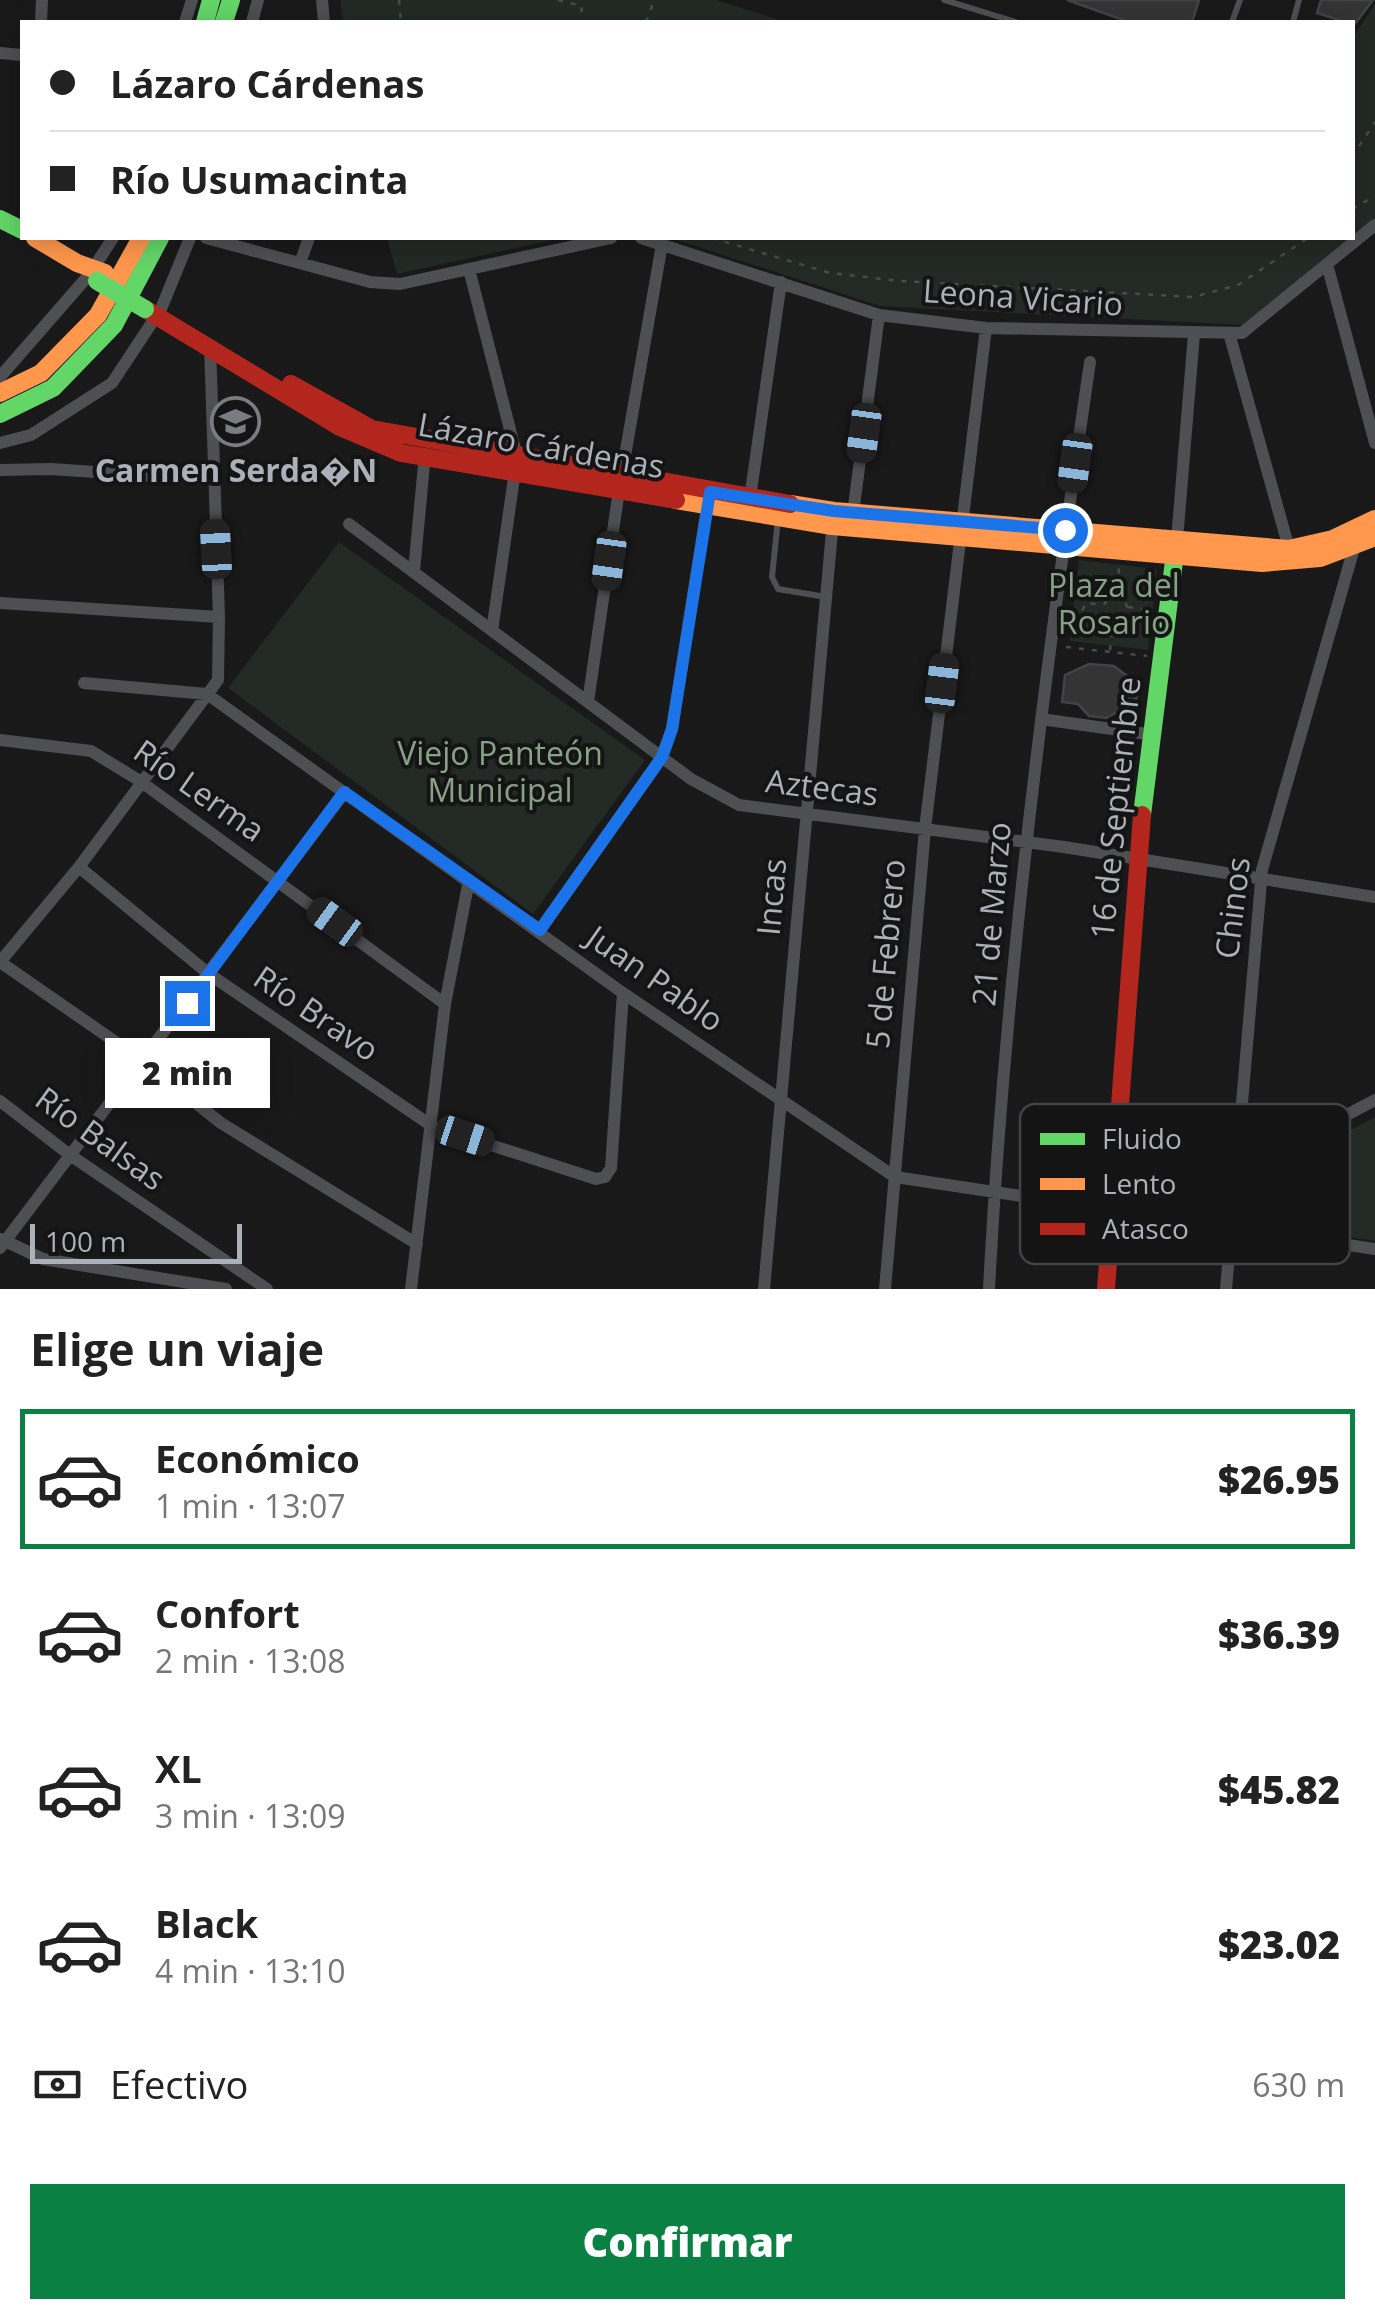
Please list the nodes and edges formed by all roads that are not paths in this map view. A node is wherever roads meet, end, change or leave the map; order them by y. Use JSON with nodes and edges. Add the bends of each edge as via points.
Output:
{"nodes":[{"id":1,"x":944,"y":0,"type":"edge"},
{"id":2,"x":1009,"y":20,"type":"edge"},
{"id":3,"x":1375,"y":225,"type":"edge"},
{"id":4,"x":39,"y":240,"type":"edge"},
{"id":5,"x":112,"y":240,"type":"edge"},
{"id":6,"x":141,"y":240,"type":"edge"},
{"id":7,"x":159,"y":240,"type":"edge"},
{"id":8,"x":189,"y":240,"type":"edge"},
{"id":9,"x":214,"y":240,"type":"edge"},
{"id":10,"x":308,"y":240,"type":"edge"},
{"id":11,"x":602,"y":240,"type":"edge"},
{"id":12,"x":648,"y":240,"type":"edge"},
{"id":13,"x":662,"y":244,"type":"junction"},
{"id":14,"x":300,"y":263,"type":"junction"},
{"id":15,"x":1327,"y":264,"type":"junction"},
{"id":16,"x":469,"y":268,"type":"junction"},
{"id":17,"x":92,"y":272,"type":"junction"},
{"id":18,"x":781,"y":282,"type":"junction"},
{"id":19,"x":153,"y":308,"type":"junction"},
{"id":20,"x":879,"y":315,"type":"junction"},
{"id":21,"x":986,"y":328,"type":"junction"},
{"id":22,"x":1229,"y":333,"type":"junction"},
{"id":23,"x":1194,"y":334,"type":"junction"},
{"id":24,"x":210,"y":344,"type":"junction"},
{"id":25,"x":1090,"y":362,"type":"dead end"},
{"id":26,"x":2,"y":371,"type":"edge"},
{"id":27,"x":0,"y":394,"type":"edge"},
{"id":28,"x":0,"y":414,"type":"edge"},
{"id":29,"x":0,"y":443,"type":"edge"},
{"id":30,"x":1375,"y":443,"type":"edge"},
{"id":31,"x":426,"y":449,"type":"junction"},
{"id":32,"x":515,"y":465,"type":"junction"},
{"id":33,"x":0,"y":470,"type":"edge"},
{"id":34,"x":212,"y":480,"type":"junction"},
{"id":35,"x":621,"y":483,"type":"junction"},
{"id":36,"x":750,"y":498,"type":"junction"},
{"id":37,"x":708,"y":499,"type":"junction"},
{"id":38,"x":778,"y":518,"type":"junction"},
{"id":39,"x":843,"y":519,"type":"junction"},
{"id":40,"x":1375,"y":520,"type":"edge"},
{"id":41,"x":348,"y":524,"type":"dead end"},
{"id":42,"x":960,"y":529,"type":"junction"},
{"id":43,"x":1375,"y":536,"type":"edge"},
{"id":44,"x":1356,"y":537,"type":"junction"},
{"id":45,"x":1064,"y":538,"type":"junction"},
{"id":46,"x":1176,"y":548,"type":"junction"},
{"id":47,"x":1292,"y":557,"type":"junction"},
{"id":48,"x":414,"y":571,"type":"junction"},
{"id":49,"x":826,"y":597,"type":"junction"},
{"id":50,"x":0,"y":602,"type":"edge"},
{"id":51,"x":219,"y":618,"type":"junction"},
{"id":52,"x":492,"y":630,"type":"junction"},
{"id":53,"x":84,"y":683,"type":"dead end"},
{"id":54,"x":208,"y":694,"type":"junction"},
{"id":55,"x":588,"y":702,"type":"junction"},
{"id":56,"x":1041,"y":719,"type":"junction"},
{"id":57,"x":1154,"y":735,"type":"junction"},
{"id":58,"x":0,"y":740,"type":"edge"},
{"id":59,"x":662,"y":757,"type":"junction"},
{"id":60,"x":140,"y":781,"type":"junction"},
{"id":61,"x":344,"y":792,"type":"junction"},
{"id":62,"x":807,"y":814,"type":"junction"},
{"id":63,"x":925,"y":829,"type":"junction"},
{"id":64,"x":1025,"y":842,"type":"junction"},
{"id":65,"x":1136,"y":861,"type":"junction"},
{"id":66,"x":79,"y":867,"type":"junction"},
{"id":67,"x":1262,"y":878,"type":"junction"},
{"id":68,"x":469,"y":880,"type":"junction"},
{"id":69,"x":279,"y":882,"type":"junction"},
{"id":70,"x":1375,"y":896,"type":"edge"},
{"id":71,"x":540,"y":930,"type":"junction"},
{"id":72,"x":0,"y":962,"type":"edge"},
{"id":73,"x":209,"y":974,"type":"junction"},
{"id":74,"x":624,"y":993,"type":"junction"},
{"id":75,"x":445,"y":1004,"type":"junction"},
{"id":76,"x":143,"y":1061,"type":"junction"},
{"id":77,"x":1375,"y":1100,"type":"edge"},
{"id":78,"x":0,"y":1101,"type":"edge"},
{"id":79,"x":781,"y":1101,"type":"junction"},
{"id":80,"x":1122,"y":1104,"type":"edge"},
{"id":81,"x":1240,"y":1104,"type":"edge"},
{"id":82,"x":1350,"y":1113,"type":"edge"},
{"id":83,"x":432,"y":1126,"type":"junction"},
{"id":84,"x":70,"y":1156,"type":"junction"},
{"id":85,"x":894,"y":1178,"type":"junction"},
{"id":86,"x":994,"y":1194,"type":"junction"},
{"id":87,"x":1020,"y":1198,"type":"edge"},
{"id":88,"x":2,"y":1243,"type":"edge"},
{"id":89,"x":417,"y":1244,"type":"junction"},
{"id":90,"x":1350,"y":1245,"type":"edge"},
{"id":91,"x":1375,"y":1249,"type":"edge"},
{"id":92,"x":1109,"y":1264,"type":"edge"},
{"id":93,"x":1228,"y":1264,"type":"edge"},
{"id":94,"x":226,"y":1289,"type":"edge"},
{"id":95,"x":267,"y":1289,"type":"edge"},
{"id":96,"x":411,"y":1289,"type":"edge"},
{"id":97,"x":764,"y":1289,"type":"edge"},
{"id":98,"x":885,"y":1289,"type":"edge"},
{"id":99,"x":989,"y":1289,"type":"edge"},
{"id":100,"x":1106,"y":1289,"type":"edge"},
{"id":101,"x":1226,"y":1289,"type":"edge"}],
"edges":[{"from":1,"to":2,"type":"lane"},
{"from":3,"to":15,"type":"street","name":"Leona Vicario"},
{"from":4,"to":17,"type":"street","name":"Lázaro Cárdenas"},
{"from":5,"to":17,"type":"street"},
{"from":6,"to":27,"type":"street","via":[[98,315],[42,373]]},
{"from":7,"to":28,"type":"street","via":[[114,325],[53,388]]},
{"from":8,"to":19,"type":"street"},
{"from":9,"to":14,"type":"street"},
{"from":10,"to":14,"type":"street"},
{"from":11,"to":16,"type":"street"},
{"from":12,"to":13,"type":"street","name":"Leona Vicario"},
{"from":13,"to":18,"type":"street","name":"Leona Vicario"},
{"from":13,"to":35,"type":"street"},
{"from":14,"to":16,"type":"street","via":[[400,284]]},
{"from":15,"to":22,"type":"street","name":"Leona Vicario","via":[[1242,333]]},
{"from":15,"to":30,"type":"street"},
{"from":16,"to":32,"type":"street"},
{"from":17,"to":19,"type":"street","name":"Lázaro Cárdenas"},
{"from":17,"to":26,"type":"street"},
{"from":18,"to":20,"type":"street","name":"Leona Vicario"},
{"from":18,"to":36,"type":"street"},
{"from":19,"to":24,"type":"street","name":"Lázaro Cárdenas"},
{"from":19,"to":29,"type":"street","via":[[112,383],[31,435]]},
{"from":20,"to":21,"type":"street","name":"Leona Vicario"},
{"from":20,"to":39,"type":"street","name":"Incas"},
{"from":21,"to":23,"type":"street","name":"Leona Vicario"},
{"from":21,"to":42,"type":"street","name":"5 de Febrero"},
{"from":22,"to":23,"type":"street","name":"Leona Vicario"},
{"from":22,"to":47,"type":"street"},
{"from":23,"to":46,"type":"street","name":"16 de Septiembre"},
{"from":24,"to":31,"type":"street","name":"Lázaro Cárdenas","via":[[340,427],[401,453]]},
{"from":24,"to":34,"type":"street"},
{"from":25,"to":45,"type":"street","name":"21 de Marzo"},
{"from":31,"to":32,"type":"street","name":"Lázaro Cárdenas"},
{"from":31,"to":48,"type":"street"},
{"from":32,"to":35,"type":"street","name":"Lázaro Cárdenas"},
{"from":32,"to":52,"type":"street"},
{"from":33,"to":34,"type":"street"},
{"from":34,"to":51,"type":"street"},
{"from":35,"to":37,"type":"street","name":"Lázaro Cárdenas"},
{"from":35,"to":55,"type":"street"},
{"from":36,"to":37,"type":"street","name":"Lázaro Cárdenas"},
{"from":36,"to":39,"type":"street","name":"Lázaro Cárdenas"},
{"from":37,"to":38,"type":"street","name":"Lázaro Cárdenas"},
{"from":37,"to":59,"type":"street"},
{"from":38,"to":39,"type":"street","name":"Lázaro Cárdenas"},
{"from":38,"to":49,"type":"lane","via":[[772,578],[778,588]]},
{"from":39,"to":42,"type":"street","name":"Lázaro Cárdenas"},
{"from":39,"to":49,"type":"street","name":"Incas"},
{"from":40,"to":44,"type":"street","name":"Lázaro Cárdenas"},
{"from":41,"to":48,"type":"street","name":"Aztecas"},
{"from":42,"to":45,"type":"street","name":"Lázaro Cárdenas"},
{"from":42,"to":63,"type":"street","name":"5 de Febrero"},
{"from":43,"to":44,"type":"street","name":"Lázaro Cárdenas"},
{"from":44,"to":47,"type":"street","name":"Lázaro Cárdenas"},
{"from":44,"to":67,"type":"street","name":"Chinos"},
{"from":45,"to":46,"type":"street","name":"Lázaro Cárdenas"},
{"from":45,"to":56,"type":"street","name":"21 de Marzo"},
{"from":46,"to":47,"type":"street","name":"Lázaro Cárdenas"},
{"from":46,"to":57,"type":"street","name":"16 de Septiembre"},
{"from":48,"to":52,"type":"street","name":"Aztecas"},
{"from":49,"to":62,"type":"street","name":"Incas"},
{"from":50,"to":51,"type":"street"},
{"from":51,"to":54,"type":"street","via":[[218,680]]},
{"from":52,"to":55,"type":"street","name":"Aztecas"},
{"from":53,"to":54,"type":"street"},
{"from":54,"to":60,"type":"street"},
{"from":54,"to":61,"type":"street","name":"Juan Pablo"},
{"from":55,"to":59,"type":"street","name":"Aztecas"},
{"from":56,"to":57,"type":"street"},
{"from":56,"to":64,"type":"street","name":"21 de Marzo"},
{"from":57,"to":65,"type":"street","name":"16 de Septiembre"},
{"from":58,"to":60,"type":"street","name":"Río Lerma","via":[[91,750]]},
{"from":59,"to":62,"type":"street","name":"Aztecas","via":[[739,805]]},
{"from":59,"to":71,"type":"street"},
{"from":60,"to":66,"type":"street"},
{"from":60,"to":69,"type":"street","name":"Río Lerma"},
{"from":61,"to":68,"type":"street","name":"Juan Pablo"},
{"from":61,"to":69,"type":"street"},
{"from":62,"to":63,"type":"street","name":"Aztecas"},
{"from":62,"to":79,"type":"street","name":"Incas"},
{"from":63,"to":64,"type":"street","name":"Aztecas"},
{"from":63,"to":85,"type":"street","name":"5 de Febrero"},
{"from":64,"to":65,"type":"street","name":"Aztecas"},
{"from":64,"to":86,"type":"street","name":"21 de Marzo"},
{"from":65,"to":67,"type":"street","name":"Aztecas"},
{"from":65,"to":80,"type":"street","name":"16 de Septiembre"},
{"from":66,"to":72,"type":"street"},
{"from":66,"to":73,"type":"street","name":"Río Bravo"},
{"from":67,"to":70,"type":"street","name":"Aztecas"},
{"from":67,"to":81,"type":"street","name":"Chinos"},
{"from":68,"to":71,"type":"street","name":"Juan Pablo"},
{"from":68,"to":75,"type":"street"},
{"from":69,"to":73,"type":"street"},
{"from":69,"to":75,"type":"street","name":"Río Lerma"},
{"from":71,"to":74,"type":"street","name":"Juan Pablo"},
{"from":72,"to":76,"type":"street"},
{"from":73,"to":76,"type":"street"},
{"from":73,"to":83,"type":"street","name":"Río Bravo"},
{"from":74,"to":79,"type":"street","name":"Juan Pablo"},
{"from":74,"to":83,"type":"street","name":"Río Bravo","via":[[605,1178]]},
{"from":75,"to":83,"type":"street"},
{"from":76,"to":84,"type":"street"},
{"from":76,"to":89,"type":"street","via":[[221,1123]]},
{"from":77,"to":82,"type":"street"},
{"from":78,"to":84,"type":"street","name":"Río Balsas"},
{"from":79,"to":85,"type":"street","name":"Juan Pablo"},
{"from":79,"to":97,"type":"street","name":"Incas"},
{"from":83,"to":89,"type":"street"},
{"from":84,"to":88,"type":"street"},
{"from":84,"to":95,"type":"street","name":"Río Balsas"},
{"from":85,"to":86,"type":"street","name":"Juan Pablo"},
{"from":85,"to":98,"type":"street","name":"5 de Febrero"},
{"from":86,"to":87,"type":"street","name":"Juan Pablo"},
{"from":86,"to":99,"type":"street","name":"21 de Marzo"},
{"from":88,"to":94,"type":"street","via":[[43,1259]]},
{"from":89,"to":96,"type":"street"},
{"from":90,"to":91,"type":"street","name":"Juan Pablo"},
{"from":92,"to":100,"type":"street","name":"16 de Septiembre"},
{"from":93,"to":101,"type":"street","name":"Chinos"}]}
